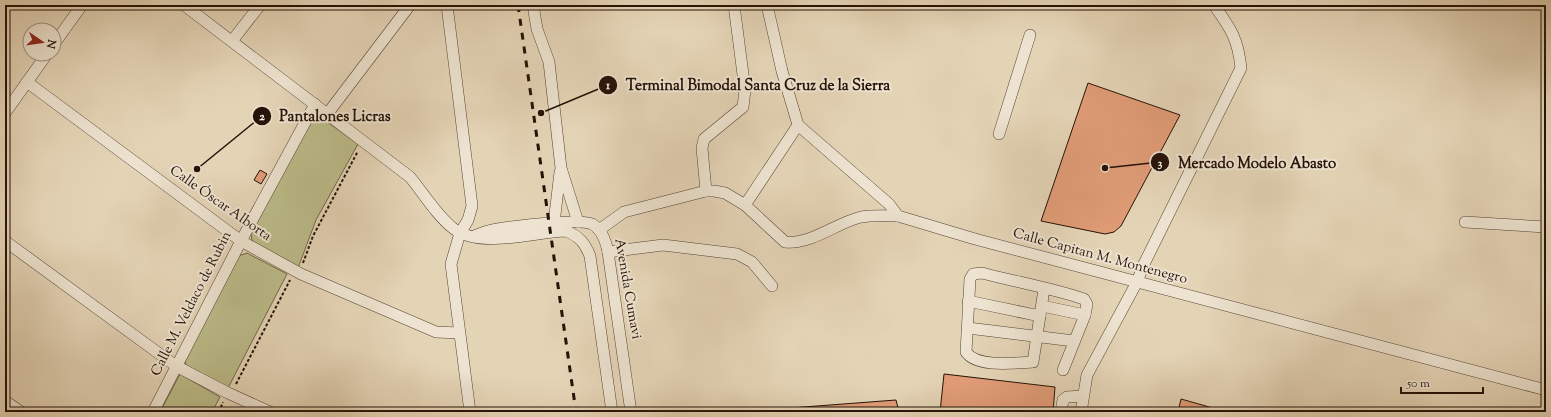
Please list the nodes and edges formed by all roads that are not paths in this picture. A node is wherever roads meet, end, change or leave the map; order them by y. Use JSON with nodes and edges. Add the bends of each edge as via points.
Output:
{"nodes":[{"id":1,"x":82,"y":5,"type":"edge"},
{"id":2,"x":184,"y":5,"type":"edge"},
{"id":3,"x":260,"y":5,"type":"edge"},
{"id":4,"x":410,"y":5,"type":"edge"},
{"id":5,"x":447,"y":5,"type":"edge"},
{"id":6,"x":533,"y":5,"type":"edge"},
{"id":7,"x":734,"y":5,"type":"edge"},
{"id":8,"x":767,"y":5,"type":"edge"},
{"id":9,"x":1214,"y":5,"type":"edge"},
{"id":10,"x":62,"y":33,"type":"edge"},
{"id":11,"x":1030,"y":35,"type":"dead end"},
{"id":12,"x":232,"y":41,"type":"junction"},
{"id":13,"x":41,"y":62,"type":"edge"},
{"id":14,"x":27,"y":82,"type":"junction"},
{"id":15,"x":315,"y":104,"type":"junction"},
{"id":16,"x":5,"y":113,"type":"edge"},
{"id":17,"x":328,"y":113,"type":"junction"},
{"id":18,"x":798,"y":124,"type":"junction"},
{"id":19,"x":999,"y":134,"type":"dead end"},
{"id":20,"x":561,"y":168,"type":"junction"},
{"id":21,"x":706,"y":191,"type":"junction"},
{"id":22,"x":744,"y":205,"type":"junction"},
{"id":23,"x":898,"y":216,"type":"junction"},
{"id":24,"x":578,"y":222,"type":"junction"},
{"id":25,"x":1465,"y":222,"type":"dead end"},
{"id":26,"x":554,"y":223,"type":"junction"},
{"id":27,"x":1546,"y":227,"type":"edge"},
{"id":28,"x":599,"y":230,"type":"junction"},
{"id":29,"x":460,"y":233,"type":"junction"},
{"id":30,"x":473,"y":236,"type":"junction"},
{"id":31,"x":5,"y":241,"type":"edge"},
{"id":32,"x":241,"y":241,"type":"junction"},
{"id":33,"x":608,"y":252,"type":"junction"},
{"id":34,"x":1137,"y":282,"type":"junction"},
{"id":35,"x":772,"y":286,"type":"dead end"},
{"id":36,"x":1044,"y":289,"type":"junction"},
{"id":37,"x":968,"y":301,"type":"junction"},
{"id":38,"x":1041,"y":311,"type":"junction"},
{"id":39,"x":1085,"y":315,"type":"junction"},
{"id":40,"x":968,"y":328,"type":"junction"},
{"id":41,"x":458,"y":333,"type":"junction"},
{"id":42,"x":1037,"y":337,"type":"junction"},
{"id":43,"x":620,"y":338,"type":"junction"},
{"id":44,"x":1074,"y":341,"type":"junction"},
{"id":45,"x":601,"y":342,"type":"junction"},
{"id":46,"x":176,"y":366,"type":"junction"},
{"id":47,"x":1064,"y":370,"type":"dead end"},
{"id":48,"x":1546,"y":390,"type":"edge"},
{"id":49,"x":1082,"y":396,"type":"junction"},
{"id":50,"x":5,"y":401,"type":"edge"},
{"id":51,"x":21,"y":412,"type":"edge"},
{"id":52,"x":152,"y":412,"type":"edge"},
{"id":53,"x":270,"y":412,"type":"edge"},
{"id":54,"x":470,"y":412,"type":"edge"},
{"id":55,"x":612,"y":412,"type":"edge"},
{"id":56,"x":631,"y":412,"type":"edge"},
{"id":57,"x":1061,"y":412,"type":"edge"},
{"id":58,"x":1080,"y":412,"type":"edge"}],
"edges":[{"from":1,"to":10,"type":"street"},
{"from":2,"to":12,"type":"street"},
{"from":3,"to":12,"type":"street"},
{"from":4,"to":17,"type":"street"},
{"from":5,"to":29,"type":"street","via":[[472,206],[468,220]]},
{"from":6,"to":20,"type":"street","via":[[537,29],[549,62]]},
{"from":7,"to":21,"type":"street","via":[[745,90],[743,107],[704,138],[702,148]]},
{"from":8,"to":18,"type":"street","via":[[782,71]]},
{"from":9,"to":34,"type":"street","via":[[1233,32],[1239,47],[1241,68]]},
{"from":11,"to":19,"type":"street"},
{"from":12,"to":15,"type":"street"},
{"from":13,"to":14,"type":"street"},
{"from":14,"to":16,"type":"street"},
{"from":14,"to":32,"type":"street","name":"Calle Óscar Alborta"},
{"from":15,"to":17,"type":"street"},
{"from":15,"to":32,"type":"street","name":"Calle M. Veldaco de Rubin"},
{"from":17,"to":29,"type":"street","via":[[410,177],[452,228]]},
{"from":18,"to":22,"type":"street"},
{"from":18,"to":23,"type":"street","via":[[889,204]]},
{"from":20,"to":24,"type":"street"},
{"from":20,"to":26,"type":"street"},
{"from":21,"to":22,"type":"street","name":"Calle Capitan M. Montenegro","via":[[725,193]]},
{"from":21,"to":28,"type":"street","via":[[624,212]]},
{"from":22,"to":23,"type":"street","name":"Calle Capitan M. Montenegro","via":[[777,236],[785,242],[792,243],[861,217]]},
{"from":23,"to":34,"type":"street","name":"Calle Capitan M. Montenegro"},
{"from":24,"to":26,"type":"street","name":"Avenida Cumavi"},
{"from":24,"to":28,"type":"street","name":"Avenida Cumavi","via":[[593,224]]},
{"from":25,"to":27,"type":"street"},
{"from":26,"to":30,"type":"street","name":"Avenida Cumavi","via":[[488,231]]},
{"from":28,"to":33,"type":"street","name":"Avenida Cumavi"},
{"from":29,"to":30,"type":"street","name":"Avenida Cumavi"},
{"from":29,"to":41,"type":"street","via":[[451,264]]},
{"from":30,"to":45,"type":"street","name":"Avenida Cumavi","via":[[489,239],[566,232],[575,234],[587,247],[590,256]]},
{"from":31,"to":46,"type":"street"},
{"from":32,"to":41,"type":"street","name":"Calle Óscar Alborta","via":[[298,272],[436,332]]},
{"from":32,"to":46,"type":"street","name":"Calle M. Veldaco de Rubin"},
{"from":33,"to":35,"type":"street","via":[[663,245],[737,254],[752,262]]},
{"from":33,"to":43,"type":"street","name":"Avenida Cumavi"},
{"from":34,"to":48,"type":"street","name":"Calle Capitan M. Montenegro"},
{"from":34,"to":49,"type":"street","via":[[1087,375]]},
{"from":36,"to":37,"type":"street","via":[[977,273],[970,279]]},
{"from":36,"to":38,"type":"street"},
{"from":36,"to":39,"type":"street","via":[[1084,299],[1087,304]]},
{"from":37,"to":38,"type":"street"},
{"from":37,"to":40,"type":"street"},
{"from":38,"to":39,"type":"street"},
{"from":38,"to":42,"type":"street"},
{"from":39,"to":44,"type":"street"},
{"from":40,"to":42,"type":"street"},
{"from":40,"to":42,"type":"street","via":[[965,344],[969,356],[1000,364],[1033,362]]},
{"from":41,"to":54,"type":"street"},
{"from":42,"to":44,"type":"street"},
{"from":43,"to":45,"type":"street"},
{"from":43,"to":56,"type":"street","name":"Avenida Cumavi"},
{"from":44,"to":47,"type":"street"},
{"from":45,"to":55,"type":"street","name":"Avenida Cumavi"},
{"from":46,"to":52,"type":"street","name":"Calle M. Veldaco de Rubin"},
{"from":46,"to":53,"type":"street"},
{"from":49,"to":57,"type":"street","via":[[1067,397],[1063,400]]},
{"from":49,"to":58,"type":"street"},
{"from":50,"to":51,"type":"street"}]}
